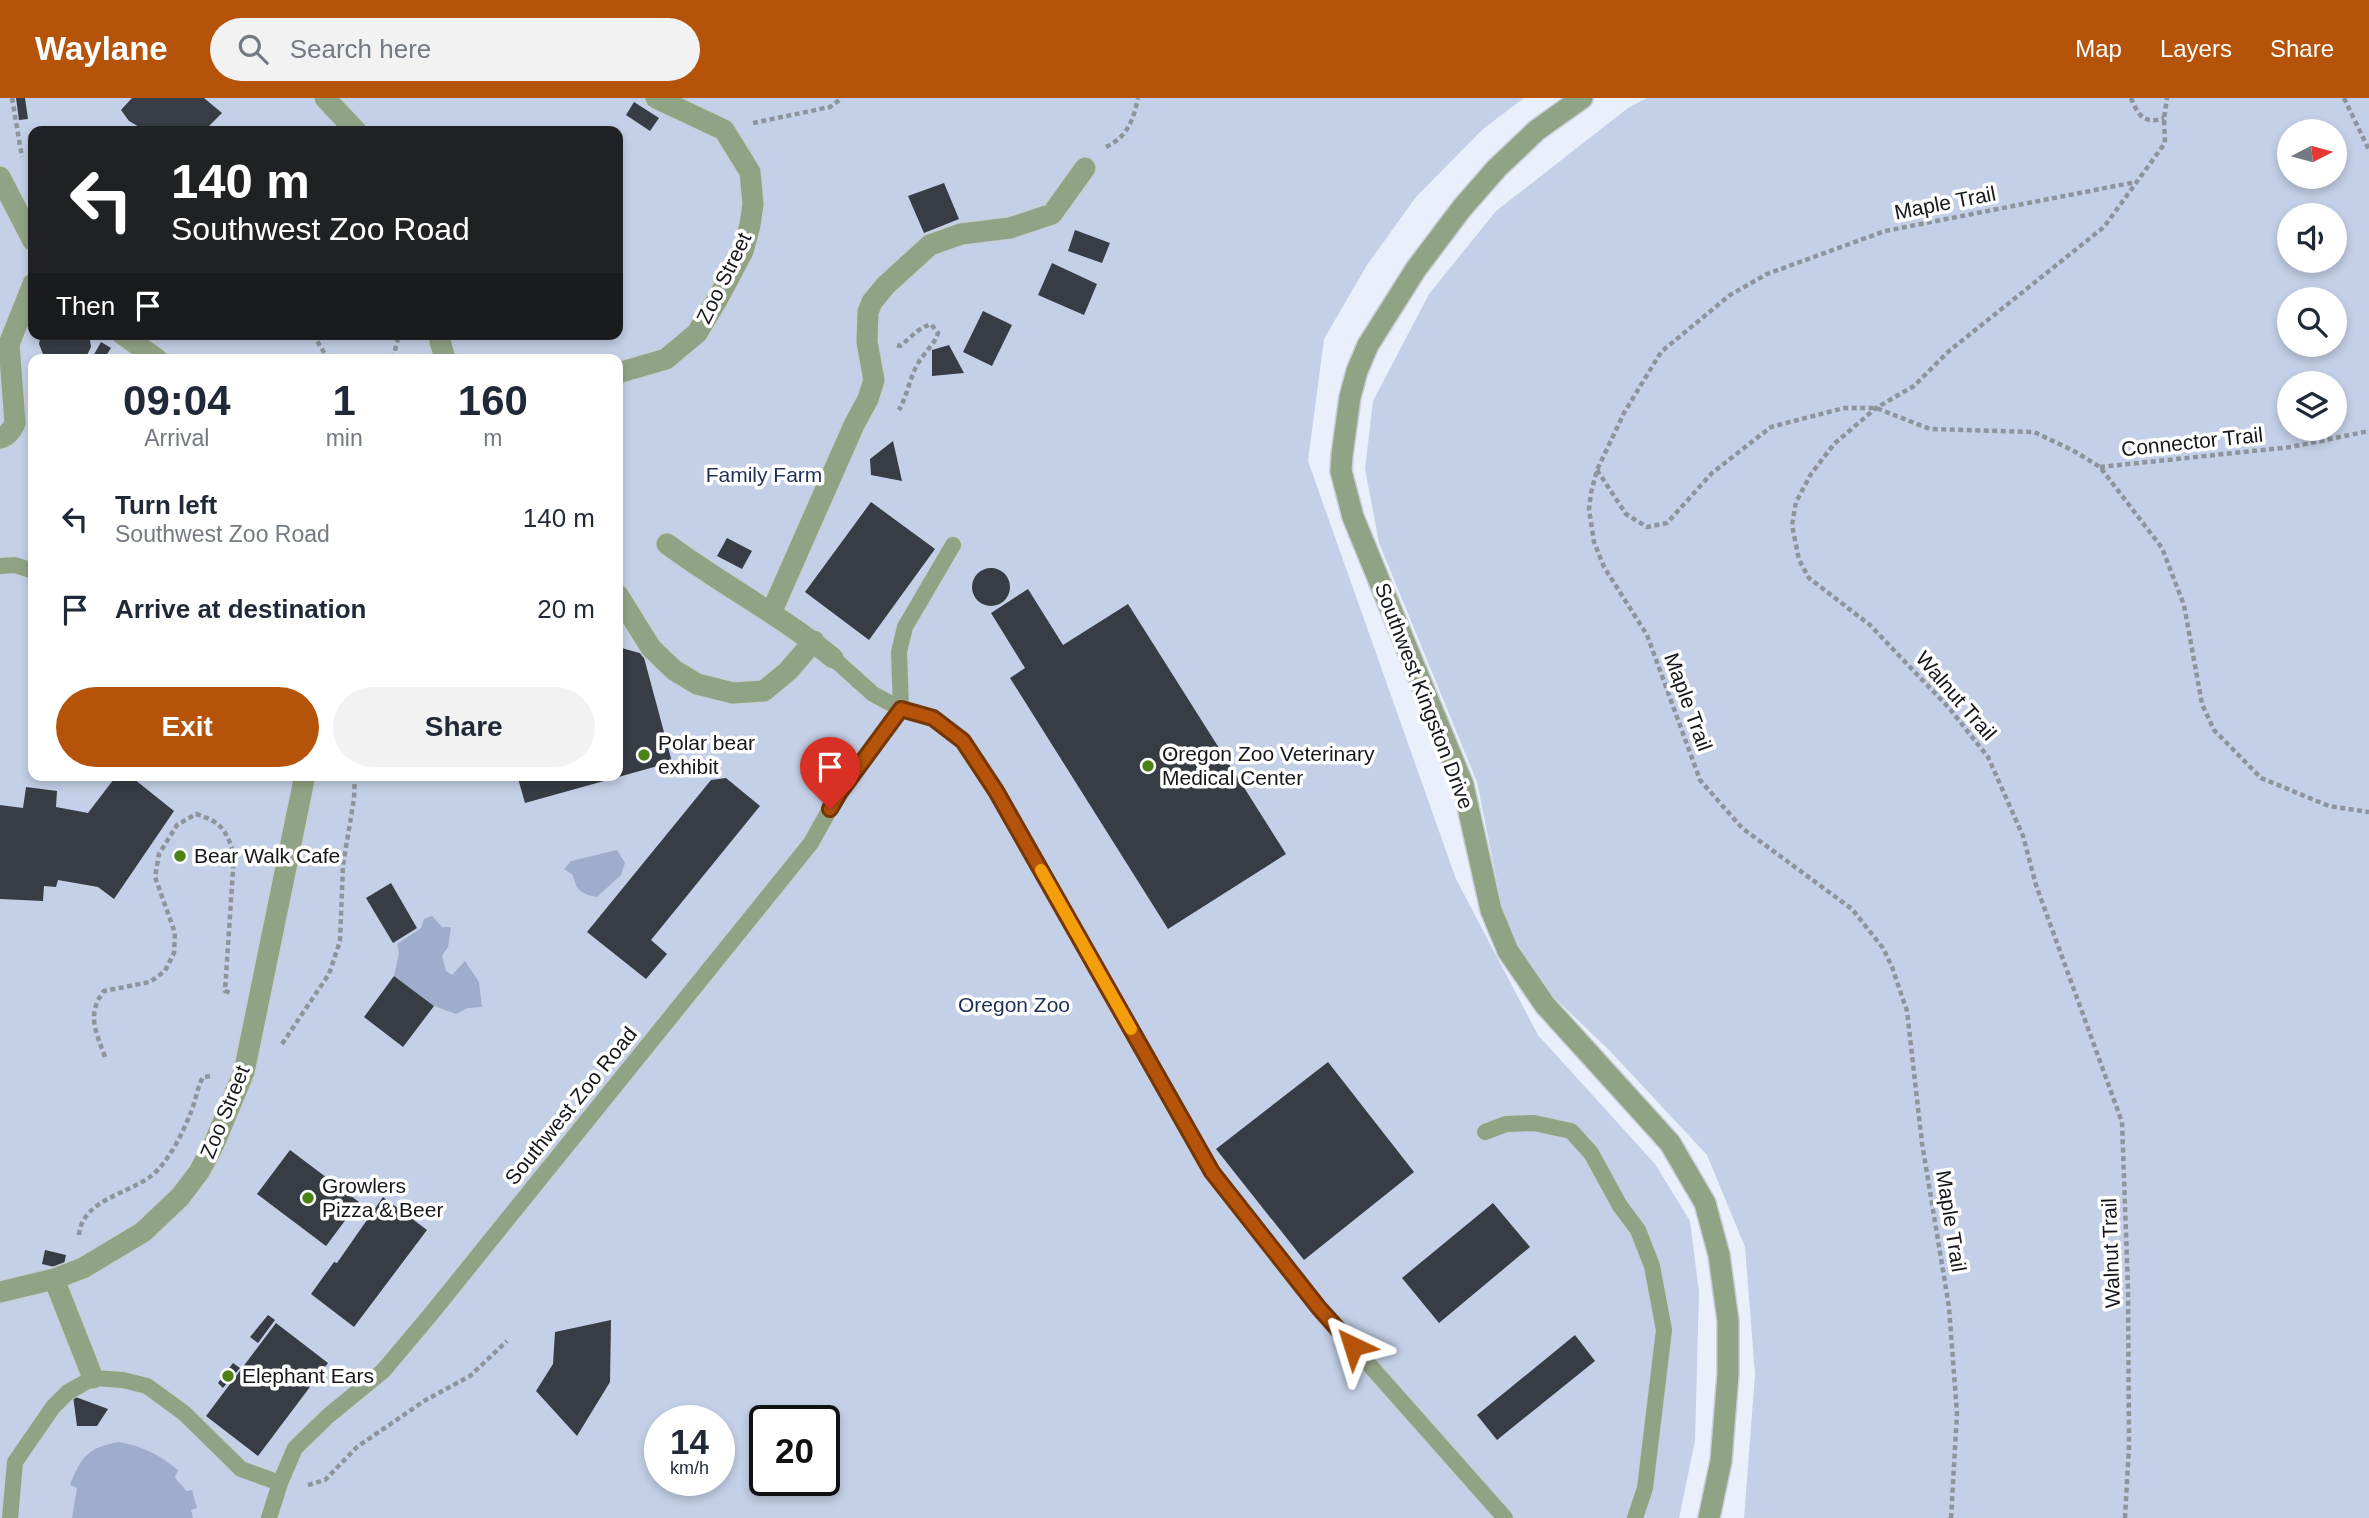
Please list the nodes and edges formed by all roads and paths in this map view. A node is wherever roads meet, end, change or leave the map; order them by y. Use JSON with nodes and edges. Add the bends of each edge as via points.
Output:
{"nodes":[{"id":1,"x":12,"y":98,"type":"edge"},
{"id":2,"x":325,"y":98,"type":"edge"},
{"id":3,"x":656,"y":98,"type":"edge"},
{"id":4,"x":842,"y":98,"type":"edge"},
{"id":5,"x":1138,"y":98,"type":"edge"},
{"id":6,"x":1582,"y":98,"type":"edge"},
{"id":7,"x":2130,"y":98,"type":"edge"},
{"id":8,"x":2167,"y":98,"type":"edge"},
{"id":9,"x":2344,"y":98,"type":"edge"},
{"id":10,"x":2164,"y":118,"type":"junction"},
{"id":11,"x":351,"y":126,"type":"edge"},
{"id":12,"x":724,"y":130,"type":"junction"},
{"id":13,"x":2369,"y":150,"type":"edge"},
{"id":14,"x":1085,"y":168,"type":"joint"},
{"id":15,"x":2136,"y":182,"type":"junction"},
{"id":16,"x":3,"y":183,"type":"edge"},
{"id":17,"x":28,"y":231,"type":"edge"},
{"id":18,"x":28,"y":295,"type":"edge"},
{"id":19,"x":897,"y":335,"type":"dead end"},
{"id":20,"x":130,"y":340,"type":"edge"},
{"id":21,"x":150,"y":354,"type":"edge"},
{"id":22,"x":623,"y":372,"type":"edge"},
{"id":23,"x":1876,"y":408,"type":"junction"},
{"id":24,"x":893,"y":420,"type":"dead end"},
{"id":25,"x":2369,"y":431,"type":"edge"},
{"id":26,"x":0,"y":438,"type":"edge"},
{"id":27,"x":2100,"y":467,"type":"junction"},
{"id":28,"x":1597,"y":470,"type":"junction"},
{"id":29,"x":667,"y":544,"type":"dead end"},
{"id":30,"x":953,"y":545,"type":"dead end"},
{"id":31,"x":0,"y":566,"type":"edge"},
{"id":32,"x":28,"y":569,"type":"edge"},
{"id":33,"x":623,"y":603,"type":"edge"},
{"id":34,"x":771,"y":613,"type":"junction"},
{"id":35,"x":814,"y":641,"type":"junction"},
{"id":36,"x":833,"y":658,"type":"joint"},
{"id":37,"x":901,"y":709,"type":"junction"},
{"id":38,"x":304,"y":781,"type":"edge"},
{"id":39,"x":355,"y":781,"type":"edge"},
{"id":40,"x":2369,"y":812,"type":"edge"},
{"id":41,"x":259,"y":1001,"type":"junction"},
{"id":42,"x":105,"y":1056,"type":"dead end"},
{"id":43,"x":244,"y":1072,"type":"junction"},
{"id":44,"x":1485,"y":1132,"type":"dead end"},
{"id":45,"x":83,"y":1268,"type":"junction"},
{"id":46,"x":54,"y":1279,"type":"junction"},
{"id":47,"x":0,"y":1292,"type":"edge"},
{"id":48,"x":507,"y":1341,"type":"dead end"},
{"id":49,"x":93,"y":1378,"type":"junction"},
{"id":50,"x":280,"y":1483,"type":"junction"},
{"id":51,"x":10,"y":1518,"type":"edge"},
{"id":52,"x":270,"y":1518,"type":"edge"},
{"id":53,"x":1505,"y":1518,"type":"edge"},
{"id":54,"x":1634,"y":1518,"type":"edge"},
{"id":55,"x":1709,"y":1518,"type":"edge"},
{"id":56,"x":1951,"y":1518,"type":"edge"},
{"id":57,"x":2126,"y":1518,"type":"edge"}],
"edges":[{"from":1,"to":16,"type":"path","via":[[24,167],[20,178]]},
{"from":2,"to":11,"type":"street"},
{"from":3,"to":12,"type":"street"},
{"from":4,"to":12,"type":"path","via":[[830,107]]},
{"from":5,"to":14,"type":"path","via":[[1121,140],[1100,150]]},
{"from":6,"to":55,"type":"street","name":"Southwest Kingston Drive","via":[[1537,130],[1497,168],[1416,269],[1357,371],[1341,471],[1353,517],[1463,785],[1491,910],[1508,951],[1545,1005],[1670,1143],[1705,1203],[1719,1255],[1728,1321],[1721,1461]]},
{"from":7,"to":10,"type":"path","via":[[2144,120]]},
{"from":8,"to":10,"type":"path","name":"Walnut Trail"},
{"from":9,"to":13,"type":"path"},
{"from":10,"to":15,"type":"path","name":"Walnut Trail","via":[[2165,143]]},
{"from":12,"to":22,"type":"street","name":"Zoo Street","via":[[750,172],[753,204],[743,251],[697,333],[666,359]]},
{"from":14,"to":34,"type":"street","via":[[1052,214],[930,245],[872,302],[867,342],[874,380],[868,399]]},
{"from":15,"to":23,"type":"path","name":"Walnut Trail","via":[[2104,226],[1949,351],[1914,386]]},
{"from":15,"to":28,"type":"path","name":"Maple Trail","via":[[1885,231],[1767,274],[1730,295],[1661,352]]},
{"from":16,"to":17,"type":"street"},
{"from":18,"to":26,"type":"street","via":[[9,344],[15,423]]},
{"from":19,"to":24,"type":"path","via":[[895,344],[900,346],[916,330],[931,324],[938,333],[918,363]]},
{"from":20,"to":21,"type":"street"},
{"from":23,"to":27,"type":"path","via":[[1930,429],[2034,432]]},
{"from":23,"to":28,"type":"path","via":[[1844,408],[1771,427],[1712,473],[1667,523],[1647,527],[1626,514]]},
{"from":23,"to":57,"type":"path","name":"Walnut Trail","via":[[1834,444],[1796,502],[1793,525],[1799,560],[1809,578],[1870,625],[1950,708],[1988,757],[2023,836],[2036,885],[2122,1122],[2128,1302]]},
{"from":25,"to":27,"type":"path","name":"Connector Trail","via":[[2291,447]]},
{"from":27,"to":40,"type":"path","via":[[2162,548],[2184,605],[2202,704],[2214,730],[2261,778],[2329,806]]},
{"from":28,"to":56,"type":"path","name":"Maple Trail","via":[[1589,509],[1594,542],[1604,567],[1647,635],[1700,780],[1742,828],[1852,909],[1883,948],[1907,1011],[1949,1307],[1957,1413]]},
{"from":29,"to":34,"type":"street"},
{"from":30,"to":37,"type":"lane","via":[[905,627],[899,652]]},
{"from":31,"to":32,"type":"lane"},
{"from":33,"to":35,"type":"street","via":[[651,648],[674,670],[697,684],[733,693],[764,691]]},
{"from":34,"to":35,"type":"street"},
{"from":35,"to":36,"type":"street"},
{"from":36,"to":37,"type":"lane","via":[[873,694]]},
{"from":37,"to":50,"type":"lane","name":"Southwest Zoo Road","via":[[840,792],[811,844],[383,1371],[295,1448]]},
{"from":37,"to":53,"type":"lane","via":[[933,718],[963,741],[996,791],[1212,1172],[1319,1308]]},
{"from":38,"to":41,"type":"street","name":"Zoo Street"},
{"from":39,"to":43,"type":"path","via":[[343,866],[340,941],[329,974],[271,1060]]},
{"from":41,"to":42,"type":"path","via":[[225,990],[234,855],[228,837],[214,820],[196,814],[177,825],[159,853],[155,877],[175,933],[174,953],[165,971],[150,982],[104,990],[96,1001],[93,1025]]},
{"from":41,"to":43,"type":"street","name":"Zoo Street"},
{"from":43,"to":45,"type":"street","name":"Zoo Street","via":[[214,1144],[180,1197],[143,1232]]},
{"from":43,"to":45,"type":"path","via":[[203,1077],[178,1141],[152,1176],[91,1210],[80,1230]]},
{"from":44,"to":54,"type":"lane","via":[[1506,1124],[1534,1123],[1571,1131],[1591,1153],[1638,1230],[1652,1266],[1664,1330],[1645,1488]]},
{"from":45,"to":46,"type":"street","name":"Zoo Street"},
{"from":46,"to":47,"type":"street","name":"Zoo Street"},
{"from":46,"to":49,"type":"street"},
{"from":48,"to":50,"type":"path","via":[[470,1376],[357,1447],[325,1480],[297,1487]]},
{"from":49,"to":50,"type":"lane","via":[[147,1386],[184,1413],[241,1469]]},
{"from":49,"to":51,"type":"lane","via":[[53,1407],[15,1462]]},
{"from":50,"to":52,"type":"lane","name":"Southwest Zoo Road"}]}
